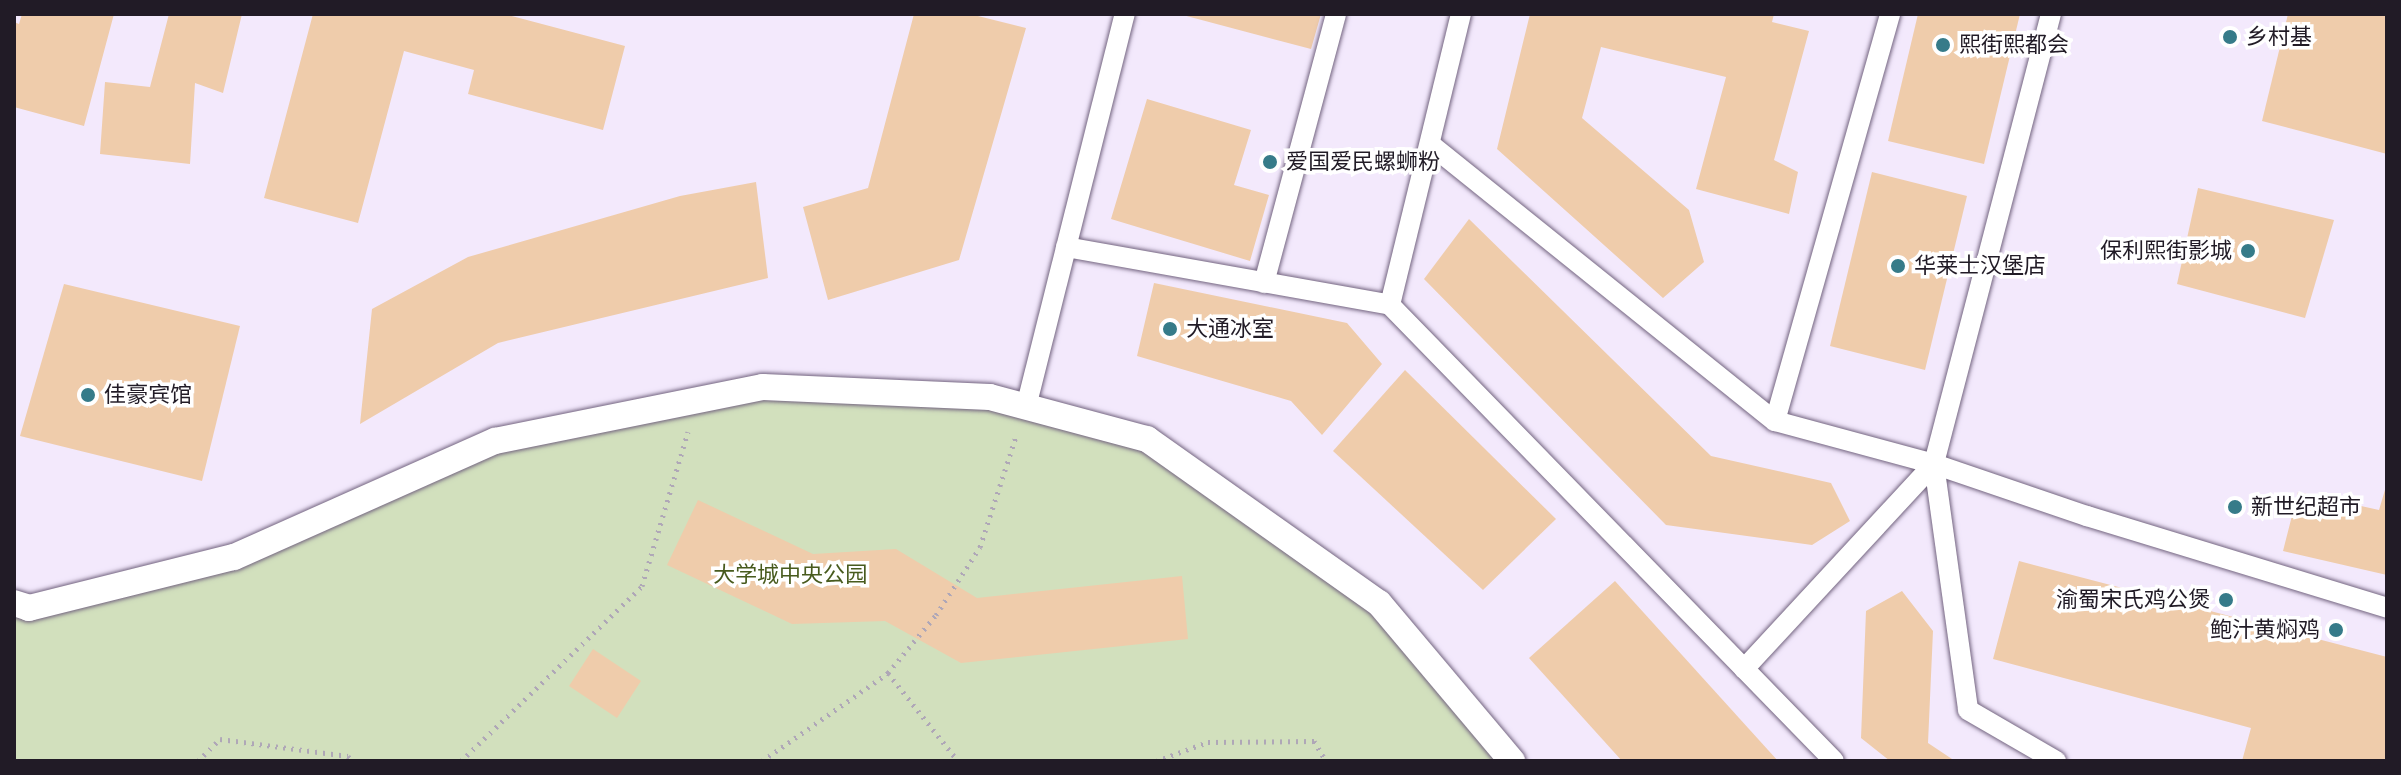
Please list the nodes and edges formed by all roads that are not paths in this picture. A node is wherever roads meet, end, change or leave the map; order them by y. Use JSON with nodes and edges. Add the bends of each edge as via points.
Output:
{"nodes":[{"id":1,"x":1125,"y":14,"type":"edge"},
{"id":2,"x":1336,"y":14,"type":"edge"},
{"id":3,"x":1461,"y":14,"type":"edge"},
{"id":4,"x":1890,"y":14,"type":"edge"},
{"id":5,"x":2051,"y":14,"type":"edge"},
{"id":6,"x":1430,"y":144,"type":"junction"},
{"id":7,"x":1066,"y":247,"type":"junction"},
{"id":8,"x":1264,"y":283,"type":"junction"},
{"id":9,"x":1390,"y":305,"type":"junction"},
{"id":10,"x":1026,"y":407,"type":"junction"},
{"id":11,"x":1775,"y":421,"type":"junction"},
{"id":12,"x":1934,"y":464,"type":"junction"},
{"id":13,"x":14,"y":603,"type":"edge"},
{"id":14,"x":2387,"y":608,"type":"edge"},
{"id":15,"x":1744,"y":669,"type":"junction"},
{"id":16,"x":1512,"y":761,"type":"edge"},
{"id":17,"x":1834,"y":761,"type":"edge"},
{"id":18,"x":2056,"y":761,"type":"edge"}],
"edges":[{"from":1,"to":7,"type":"street"},
{"from":2,"to":8,"type":"street"},
{"from":3,"to":6,"type":"street"},
{"from":4,"to":11,"type":"street"},
{"from":5,"to":12,"type":"street"},
{"from":6,"to":9,"type":"street"},
{"from":6,"to":11,"type":"street"},
{"from":7,"to":8,"type":"street"},
{"from":7,"to":10,"type":"street"},
{"from":8,"to":9,"type":"street"},
{"from":9,"to":15,"type":"street"},
{"from":10,"to":13,"type":"street","via":[[990,397],[763,387],[495,441],[234,557],[29,608]]},
{"from":10,"to":16,"type":"street","via":[[1147,439],[1379,603]]},
{"from":11,"to":12,"type":"street"},
{"from":12,"to":14,"type":"street"},
{"from":12,"to":15,"type":"street"},
{"from":12,"to":18,"type":"street","via":[[1968,710]]},
{"from":15,"to":17,"type":"street"}]}
